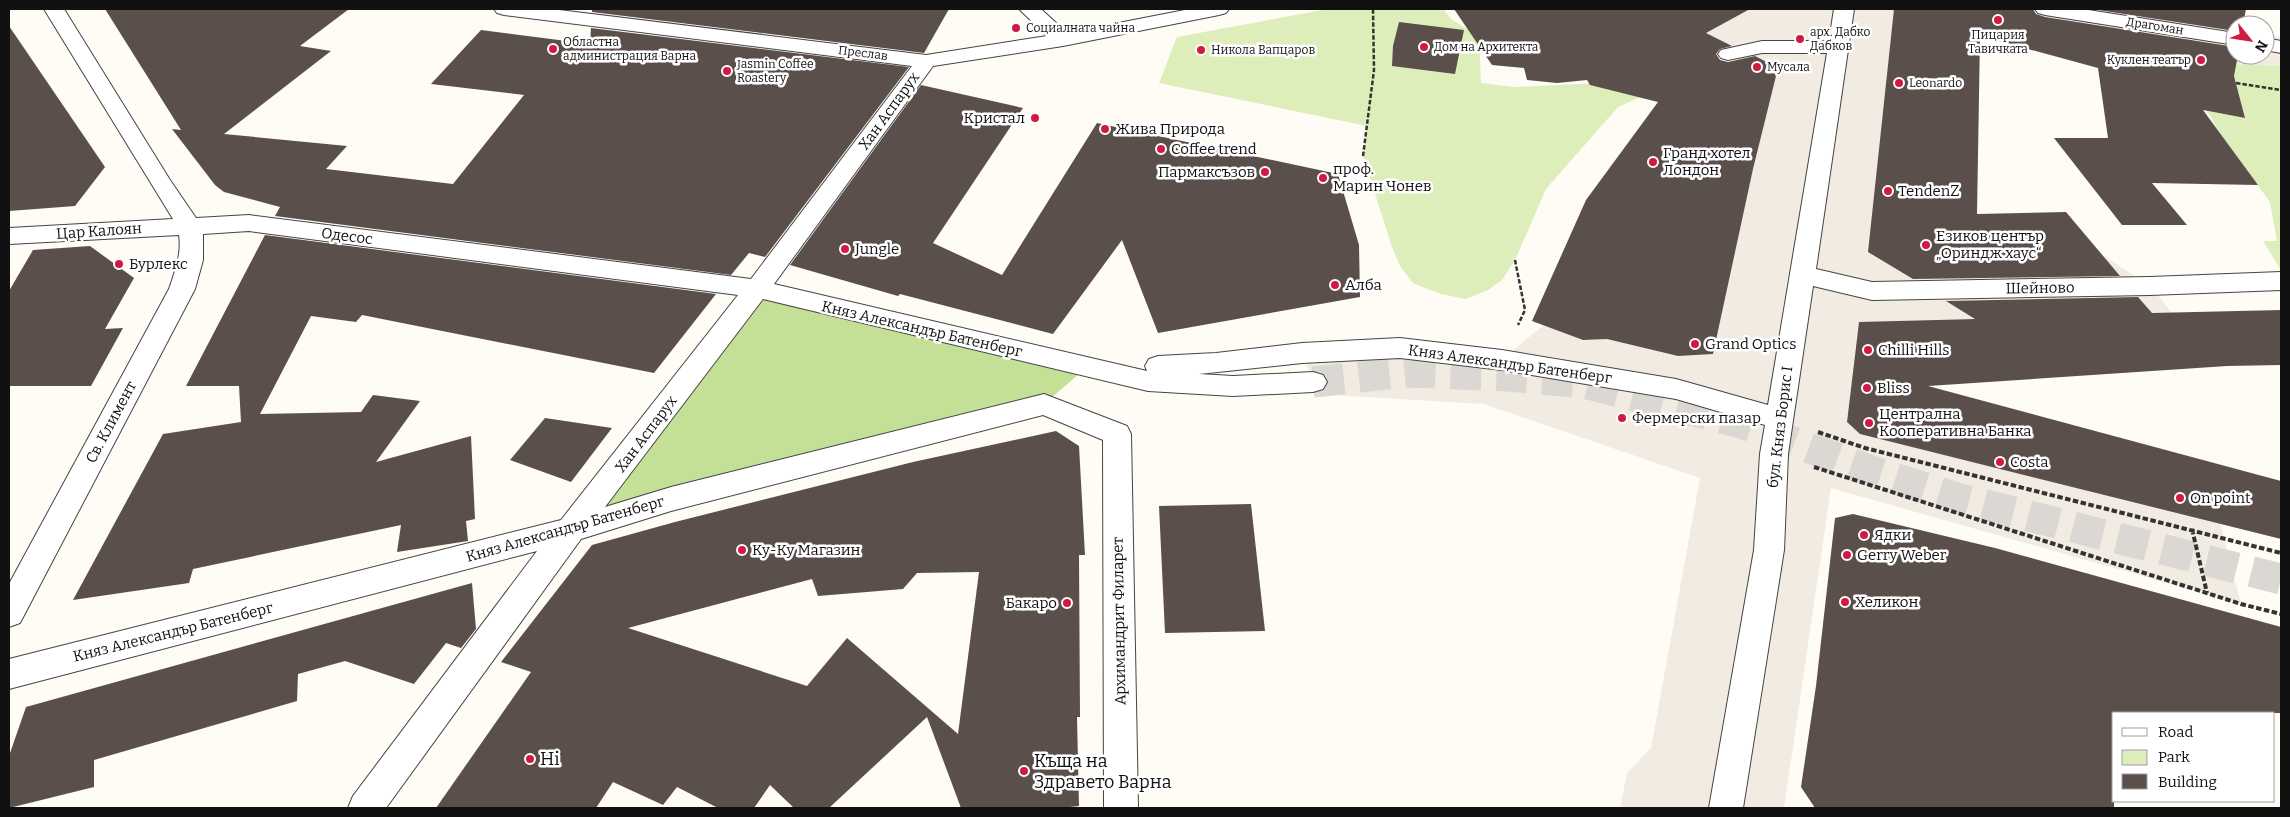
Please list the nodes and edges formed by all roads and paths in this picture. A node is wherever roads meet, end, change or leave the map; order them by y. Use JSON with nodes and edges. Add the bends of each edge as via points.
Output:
{"nodes":[{"id":1,"x":54,"y":9,"type":"edge"},
{"id":2,"x":504,"y":9,"type":"edge"},
{"id":3,"x":1029,"y":9,"type":"edge"},
{"id":4,"x":1219,"y":9,"type":"edge"},
{"id":5,"x":1373,"y":9,"type":"edge"},
{"id":6,"x":1844,"y":9,"type":"edge"},
{"id":7,"x":2045,"y":9,"type":"edge"},
{"id":8,"x":2225,"y":37,"type":"edge"},
{"id":9,"x":1063,"y":40,"type":"junction"},
{"id":10,"x":1838,"y":47,"type":"junction"},
{"id":11,"x":1728,"y":54,"type":"dead end"},
{"id":12,"x":926,"y":60,"type":"junction"},
{"id":13,"x":2236,"y":83,"type":"dead end"},
{"id":14,"x":2281,"y":90,"type":"edge"},
{"id":15,"x":1362,"y":156,"type":"dead end"},
{"id":16,"x":189,"y":224,"type":"junction"},
{"id":17,"x":9,"y":236,"type":"edge"},
{"id":18,"x":1515,"y":260,"type":"dead end"},
{"id":19,"x":1801,"y":274,"type":"junction"},
{"id":20,"x":2281,"y":281,"type":"edge"},
{"id":21,"x":757,"y":289,"type":"junction"},
{"id":22,"x":1502,"y":360,"type":"junction"},
{"id":23,"x":1086,"y":368,"type":"junction"},
{"id":24,"x":1312,"y":382,"type":"tunnel mouth"},
{"id":25,"x":1780,"y":419,"type":"junction"},
{"id":26,"x":1117,"y":434,"type":"joint"},
{"id":27,"x":1774,"y":454,"type":"junction"},
{"id":28,"x":574,"y":529,"type":"junction"},
{"id":29,"x":2192,"y":529,"type":"junction"},
{"id":30,"x":2281,"y":553,"type":"edge"},
{"id":31,"x":2207,"y":593,"type":"junction"},
{"id":32,"x":9,"y":613,"type":"edge"},
{"id":33,"x":2281,"y":614,"type":"edge"},
{"id":34,"x":9,"y":674,"type":"edge"},
{"id":35,"x":365,"y":808,"type":"edge"},
{"id":36,"x":1121,"y":808,"type":"edge"},
{"id":37,"x":1726,"y":808,"type":"edge"}],
"edges":[{"from":1,"to":16,"type":"street"},
{"from":2,"to":12,"type":"street","name":"Преслав"},
{"from":3,"to":9,"type":"street"},
{"from":4,"to":9,"type":"street","name":"Преслав"},
{"from":5,"to":15,"type":"path","via":[[1374,70]]},
{"from":6,"to":10,"type":"street","name":"бул. Княз Борис I"},
{"from":7,"to":8,"type":"street","name":"Драгоман"},
{"from":9,"to":12,"type":"street","name":"Преслав"},
{"from":10,"to":11,"type":"street","via":[[1762,47]]},
{"from":10,"to":19,"type":"street","name":"бул. Княз Борис I"},
{"from":12,"to":21,"type":"street","name":"Хан Аспарух"},
{"from":13,"to":14,"type":"path"},
{"from":16,"to":17,"type":"street","name":"Цар Калоян"},
{"from":16,"to":21,"type":"street","name":"Одесос","via":[[249,223]]},
{"from":16,"to":32,"type":"street","name":"Св. Климент","via":[[191,260],[182,289]]},
{"from":18,"to":22,"type":"path","via":[[1525,310]]},
{"from":19,"to":20,"type":"street","name":"Шейново","via":[[1872,290]]},
{"from":19,"to":25,"type":"street","name":"бул. Княз Борис I"},
{"from":21,"to":23,"type":"street","name":"Княз Александър Батенберг"},
{"from":21,"to":28,"type":"street","name":"Хан Аспарух"},
{"from":22,"to":23,"type":"street","name":"Княз Александър Батенберг","via":[[1400,348],[1302,353],[1216,363]]},
{"from":22,"to":25,"type":"street","name":"Княз Александър Батенберг","via":[[1676,389]]},
{"from":23,"to":24,"type":"street","name":"Княз Александър Батенберг","via":[[1157,381],[1233,386]]},
{"from":25,"to":27,"type":"street","name":"бул. Княз Борис I"},
{"from":25,"to":29,"type":"path","via":[[1865,448]]},
{"from":26,"to":28,"type":"street","name":"Княз Александър Батенберг","via":[[1044,404],[671,499]]},
{"from":26,"to":36,"type":"street","name":"Архимандрит Филарет"},
{"from":27,"to":31,"type":"path"},
{"from":27,"to":37,"type":"street","name":"бул. Княз Борис I","via":[[1769,550]]},
{"from":28,"to":34,"type":"street","name":"Княз Александър Батенберг"},
{"from":28,"to":35,"type":"street","name":"Хан Аспарух","via":[[540,570]]},
{"from":29,"to":30,"type":"path"},
{"from":29,"to":31,"type":"path"},
{"from":31,"to":33,"type":"path"}]}
